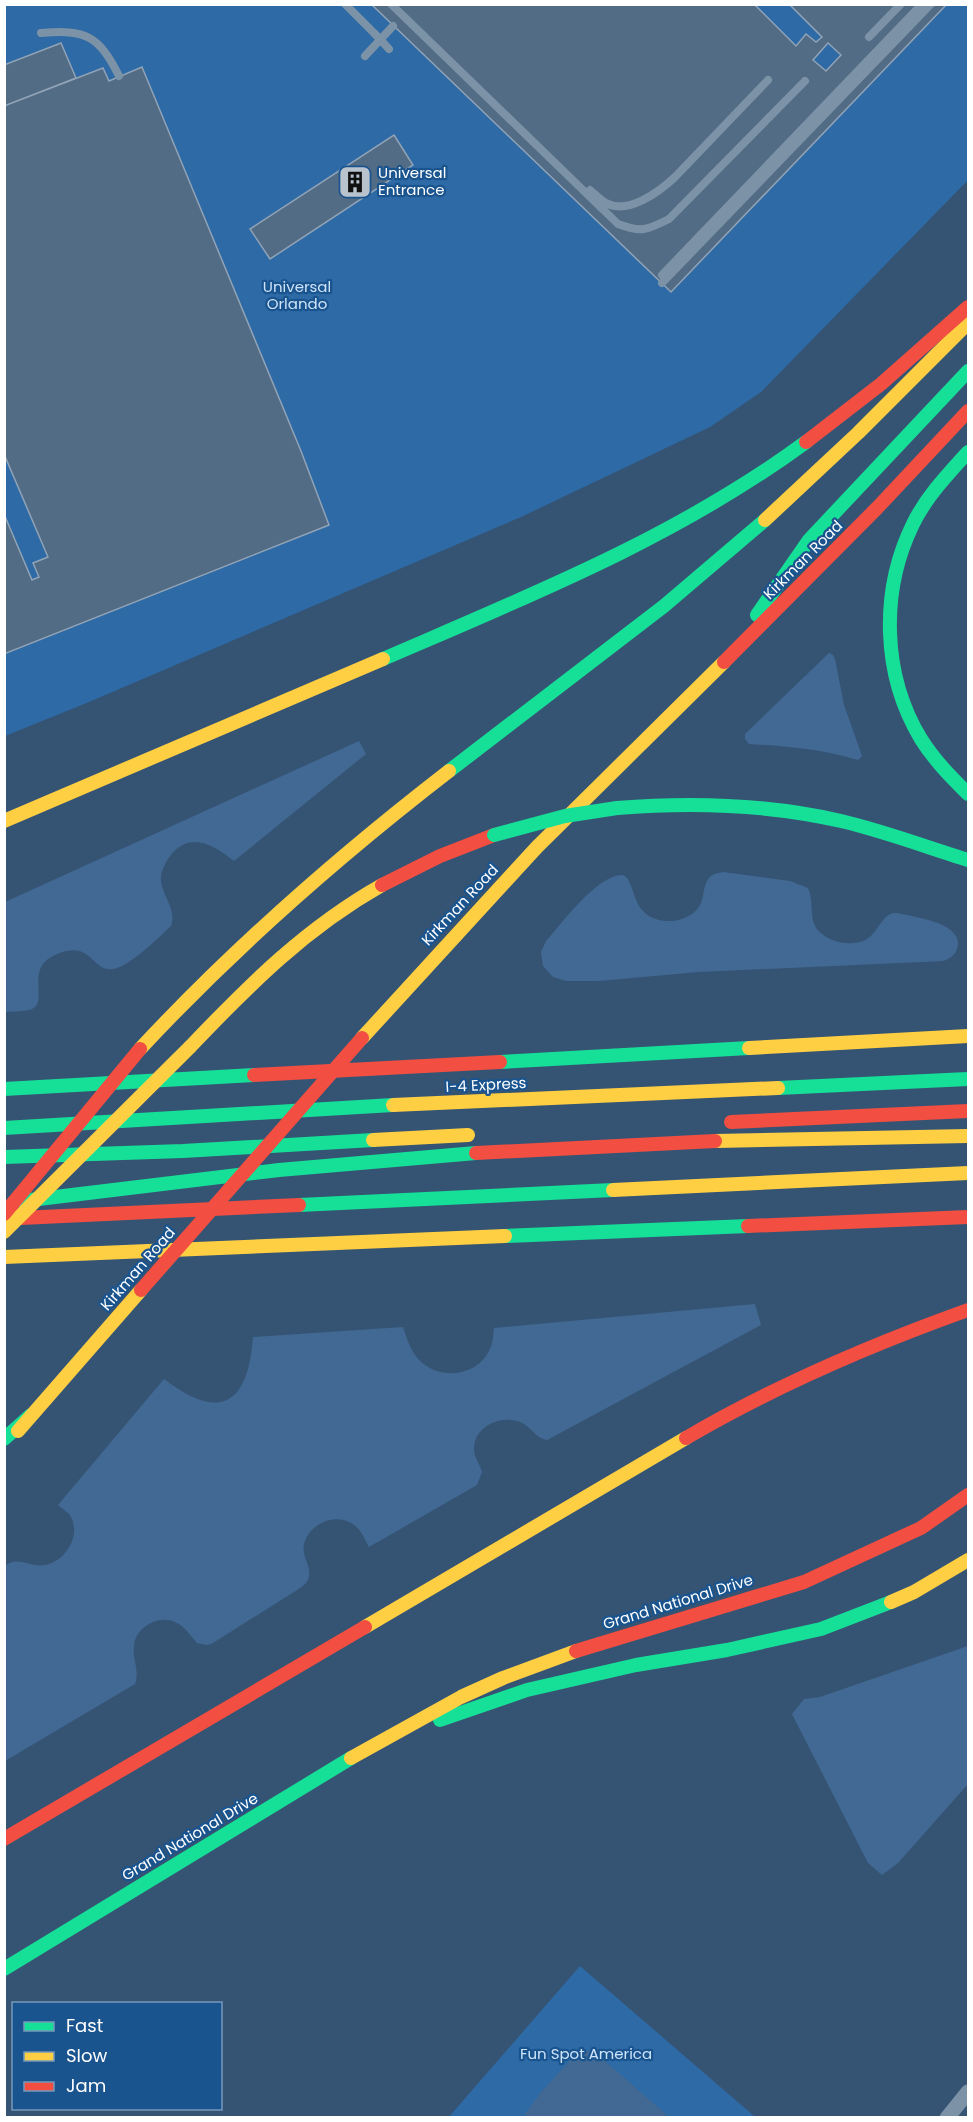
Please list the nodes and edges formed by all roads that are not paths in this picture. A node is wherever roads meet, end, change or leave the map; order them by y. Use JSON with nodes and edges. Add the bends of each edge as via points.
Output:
{"nodes":[{"id":1,"x":345,"y":4,"type":"edge"},
{"id":2,"x":391,"y":4,"type":"edge"},
{"id":3,"x":901,"y":4,"type":"edge"},
{"id":4,"x":922,"y":4,"type":"edge"},
{"id":5,"x":931,"y":4,"type":"edge"},
{"id":6,"x":393,"y":26,"type":"dead end"},
{"id":7,"x":41,"y":33,"type":"dead end"},
{"id":8,"x":869,"y":37,"type":"dead end"},
{"id":9,"x":389,"y":49,"type":"dead end"},
{"id":10,"x":365,"y":56,"type":"dead end"},
{"id":11,"x":119,"y":76,"type":"dead end"},
{"id":12,"x":768,"y":80,"type":"dead end"},
{"id":13,"x":806,"y":81,"type":"dead end"},
{"id":14,"x":556,"y":163,"type":"junction"},
{"id":15,"x":969,"y":307,"type":"edge"},
{"id":16,"x":969,"y":322,"type":"edge"},
{"id":17,"x":969,"y":370,"type":"edge"},
{"id":18,"x":969,"y":411,"type":"edge"},
{"id":19,"x":969,"y":452,"type":"edge"},
{"id":20,"x":705,"y":681,"type":"junction"},
{"id":21,"x":969,"y":794,"type":"edge"},
{"id":22,"x":4,"y":821,"type":"edge"},
{"id":23,"x":969,"y":860,"type":"edge"},
{"id":24,"x":969,"y":1036,"type":"edge"},
{"id":25,"x":969,"y":1079,"type":"edge"},
{"id":26,"x":4,"y":1089,"type":"edge"},
{"id":27,"x":969,"y":1111,"type":"edge"},
{"id":28,"x":720,"y":1123,"type":"dead end"},
{"id":29,"x":4,"y":1128,"type":"edge"},
{"id":30,"x":483,"y":1134,"type":"dead end"},
{"id":31,"x":969,"y":1136,"type":"edge"},
{"id":32,"x":4,"y":1157,"type":"edge"},
{"id":33,"x":969,"y":1173,"type":"edge"},
{"id":34,"x":4,"y":1204,"type":"edge"},
{"id":35,"x":4,"y":1216,"type":"edge"},
{"id":36,"x":969,"y":1216,"type":"edge"},
{"id":37,"x":4,"y":1232,"type":"edge"},
{"id":38,"x":134,"y":1250,"type":"junction"},
{"id":39,"x":4,"y":1257,"type":"edge"},
{"id":40,"x":4,"y":1271,"type":"edge"},
{"id":41,"x":969,"y":1310,"type":"edge"},
{"id":42,"x":31,"y":1415,"type":"junction"},
{"id":43,"x":4,"y":1439,"type":"edge"},
{"id":44,"x":4,"y":1448,"type":"edge"},
{"id":45,"x":969,"y":1495,"type":"edge"},
{"id":46,"x":969,"y":1560,"type":"edge"},
{"id":47,"x":394,"y":1736,"type":"junction"},
{"id":48,"x":4,"y":1839,"type":"edge"},
{"id":49,"x":4,"y":1969,"type":"edge"},
{"id":50,"x":966,"y":2101,"type":"edge"},
{"id":51,"x":947,"y":2118,"type":"edge"}],
"edges":[{"from":1,"to":9,"type":"lane","bridge":true},
{"from":2,"to":14,"type":"lane"},
{"from":3,"to":8,"type":"lane"},
{"from":4,"to":5,"type":"lane","via":[[662,279]]},
{"from":6,"to":10,"type":"lane"},
{"from":7,"to":11,"type":"lane","via":[[88,36],[108,54]]},
{"from":12,"to":14,"type":"lane","via":[[670,181],[632,206],[607,204]]},
{"from":13,"to":14,"type":"lane","via":[[669,219],[649,228],[634,230],[618,224]]},
{"from":15,"to":22,"type":"main road","via":[[890,378],[818,435],[747,484],[659,535],[552,587]]},
{"from":16,"to":35,"type":"main road","bridge":true,"via":[[864,430],[753,532],[654,614],[378,828],[199,986],[140,1049]]},
{"from":17,"to":20,"type":"main road","via":[[809,540]]},
{"from":18,"to":20,"type":"main road","name":"Kirkman Road","via":[[848,540]]},
{"from":19,"to":21,"type":"main road","via":[[935,490],[912,526],[894,578],[890,624],[894,669],[909,715],[937,762]]},
{"from":20,"to":42,"type":"main road","name":"Kirkman Road","bridge":true,"via":[[542,843],[432,960]]},
{"from":23,"to":37,"type":"main road","bridge":true,"via":[[842,822],[730,805],[617,808],[565,816],[461,846],[366,894],[292,946]]},
{"from":24,"to":26,"type":"main road"},
{"from":25,"to":29,"type":"main road","name":"I-4 Express"},
{"from":27,"to":28,"type":"main road"},
{"from":30,"to":32,"type":"main road"},
{"from":31,"to":34,"type":"main road","via":[[704,1141],[436,1155],[233,1174]]},
{"from":33,"to":35,"type":"main road"},
{"from":36,"to":38,"type":"main road"},
{"from":38,"to":39,"type":"main road"},
{"from":38,"to":40,"type":"main road"},
{"from":41,"to":48,"type":"main road","via":[[845,1357],[724,1416]]},
{"from":42,"to":43,"type":"main road"},
{"from":42,"to":44,"type":"main road","name":"Kirkman Road"},
{"from":45,"to":47,"type":"main road","name":"Grand National Drive","via":[[921,1528],[804,1582],[583,1648],[503,1678]]},
{"from":46,"to":47,"type":"main road","name":"Grand National Drive","via":[[914,1592],[820,1629],[527,1690]]},
{"from":47,"to":49,"type":"main road","name":"Grand National Drive","via":[[327,1772]]},
{"from":50,"to":51,"type":"street"}]}
